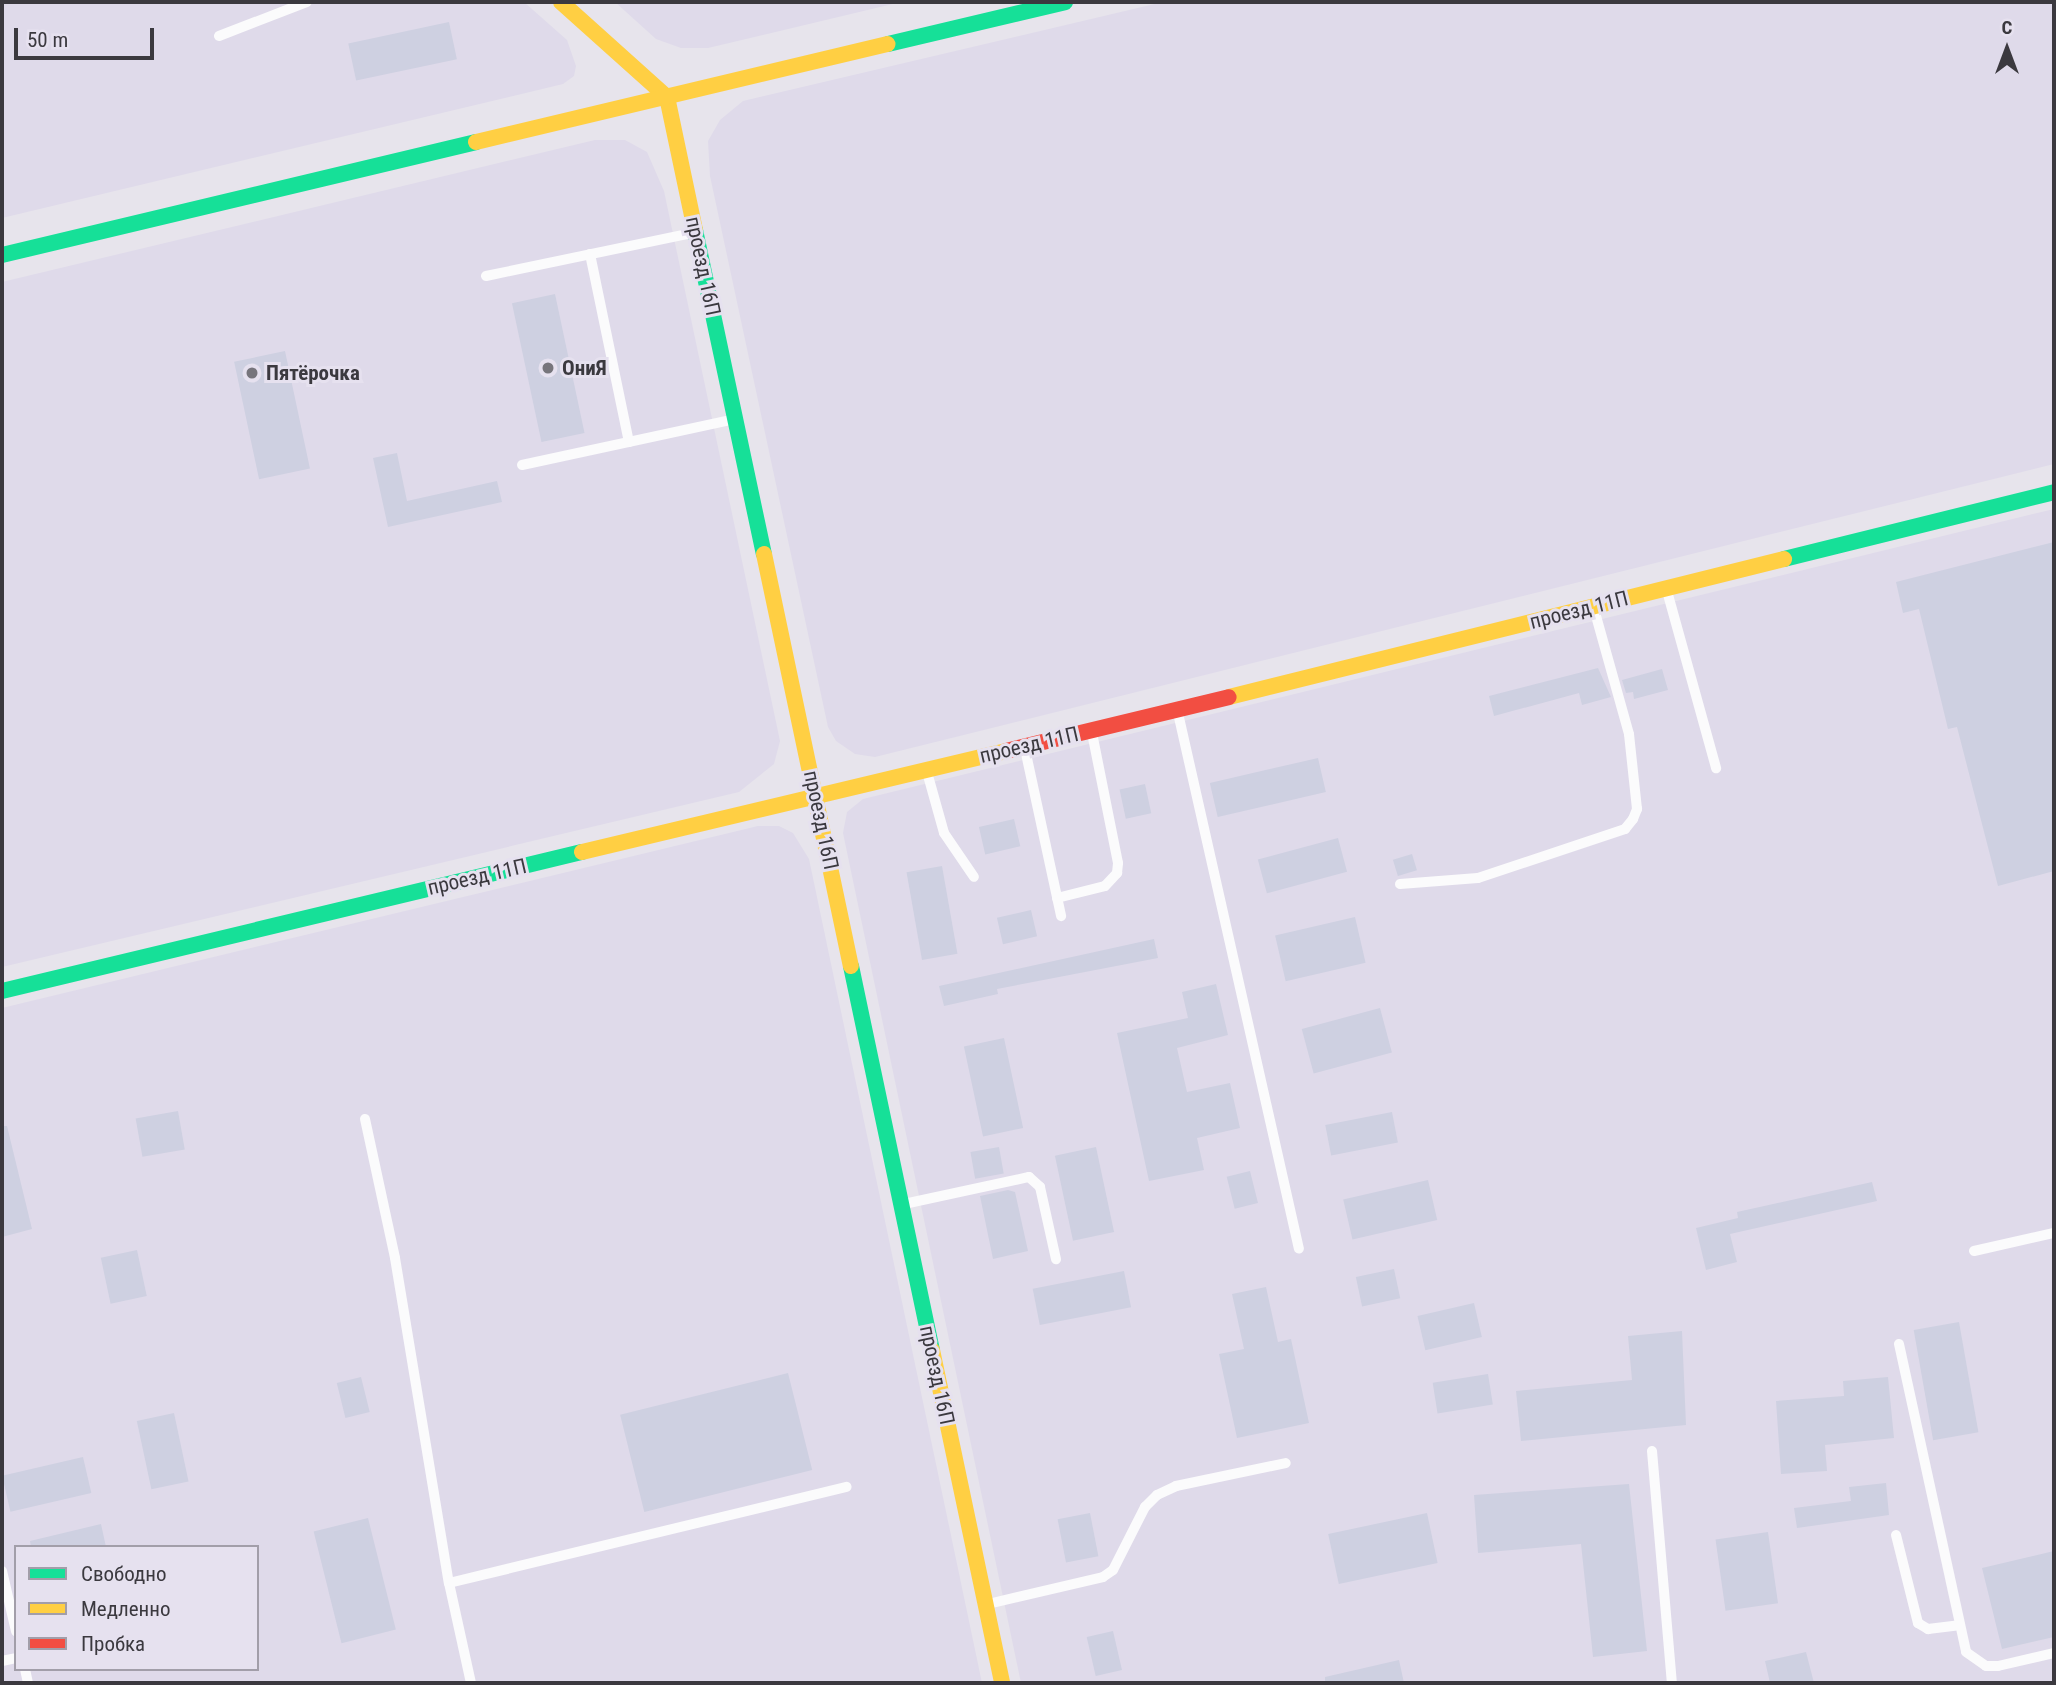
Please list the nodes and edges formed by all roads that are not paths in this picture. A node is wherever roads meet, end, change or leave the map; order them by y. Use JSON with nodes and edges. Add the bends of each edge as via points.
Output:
{"nodes":[{"id":1,"x":307,"y":2,"type":"edge"},
{"id":2,"x":561,"y":2,"type":"edge"},
{"id":3,"x":1065,"y":2,"type":"edge"},
{"id":4,"x":219,"y":36,"type":"dead end"},
{"id":5,"x":667,"y":97,"type":"junction"},
{"id":6,"x":695,"y":232,"type":"junction"},
{"id":7,"x":590,"y":254,"type":"junction"},
{"id":8,"x":2,"y":255,"type":"edge"},
{"id":9,"x":486,"y":276,"type":"dead end"},
{"id":10,"x":735,"y":419,"type":"junction"},
{"id":11,"x":629,"y":442,"type":"junction"},
{"id":12,"x":522,"y":465,"type":"dead end"},
{"id":13,"x":2054,"y":492,"type":"edge"},
{"id":14,"x":1666,"y":588,"type":"junction"},
{"id":15,"x":1593,"y":606,"type":"junction"},
{"id":16,"x":1177,"y":710,"type":"junction"},
{"id":17,"x":1091,"y":730,"type":"junction"},
{"id":18,"x":1025,"y":746,"type":"junction"},
{"id":19,"x":1716,"y":768,"type":"dead end"},
{"id":20,"x":927,"y":770,"type":"junction"},
{"id":21,"x":816,"y":796,"type":"junction"},
{"id":22,"x":974,"y":877,"type":"dead end"},
{"id":23,"x":1399,"y":884,"type":"dead end"},
{"id":24,"x":1057,"y":898,"type":"junction"},
{"id":25,"x":1061,"y":916,"type":"dead end"},
{"id":26,"x":2,"y":991,"type":"edge"},
{"id":27,"x":365,"y":1119,"type":"dead end"},
{"id":28,"x":901,"y":1204,"type":"junction"},
{"id":29,"x":2054,"y":1233,"type":"edge"},
{"id":30,"x":1300,"y":1249,"type":"dead end"},
{"id":31,"x":1974,"y":1251,"type":"dead end"},
{"id":32,"x":1056,"y":1259,"type":"dead end"},
{"id":33,"x":1899,"y":1344,"type":"dead end"},
{"id":34,"x":1652,"y":1451,"type":"dead end"},
{"id":35,"x":1286,"y":1462,"type":"dead end"},
{"id":36,"x":847,"y":1487,"type":"dead end"},
{"id":37,"x":1896,"y":1535,"type":"dead end"},
{"id":38,"x":2,"y":1571,"type":"edge"},
{"id":39,"x":449,"y":1583,"type":"junction"},
{"id":40,"x":985,"y":1605,"type":"junction"},
{"id":41,"x":14,"y":1622,"type":"edge"},
{"id":42,"x":1959,"y":1626,"type":"junction"},
{"id":43,"x":2054,"y":1653,"type":"edge"},
{"id":44,"x":471,"y":1683,"type":"edge"},
{"id":45,"x":1002,"y":1683,"type":"edge"},
{"id":46,"x":1672,"y":1683,"type":"edge"}],
"edges":[{"from":1,"to":4,"type":"lane"},
{"from":2,"to":5,"type":"main road"},
{"from":3,"to":5,"type":"main road"},
{"from":5,"to":6,"type":"main road","name":"проезд 16П"},
{"from":5,"to":8,"type":"main road"},
{"from":6,"to":7,"type":"lane"},
{"from":6,"to":10,"type":"main road","name":"проезд 16П"},
{"from":7,"to":9,"type":"lane"},
{"from":7,"to":11,"type":"lane"},
{"from":10,"to":11,"type":"lane"},
{"from":10,"to":21,"type":"main road","name":"проезд 16П"},
{"from":11,"to":12,"type":"lane"},
{"from":13,"to":14,"type":"main road","name":"проезд 11П"},
{"from":14,"to":15,"type":"main road","name":"проезд 11П"},
{"from":14,"to":19,"type":"lane"},
{"from":15,"to":16,"type":"main road","name":"проезд 11П"},
{"from":15,"to":23,"type":"lane","via":[[1629,734],[1637,809],[1633,819],[1625,829],[1478,878]]},
{"from":16,"to":17,"type":"main road","name":"проезд 11П"},
{"from":16,"to":30,"type":"lane"},
{"from":17,"to":18,"type":"main road","name":"проезд 11П"},
{"from":17,"to":24,"type":"lane","via":[[1117,873],[1105,886]]},
{"from":18,"to":20,"type":"main road","name":"проезд 11П"},
{"from":18,"to":24,"type":"lane"},
{"from":20,"to":21,"type":"main road","name":"проезд 11П"},
{"from":20,"to":22,"type":"lane","via":[[944,833]]},
{"from":21,"to":26,"type":"main road","name":"проезд 11П"},
{"from":21,"to":28,"type":"main road","name":"проезд 16П"},
{"from":24,"to":25,"type":"lane"},
{"from":27,"to":39,"type":"lane","via":[[395,1258]]},
{"from":28,"to":32,"type":"lane","via":[[1029,1177],[1040,1187]]},
{"from":28,"to":40,"type":"main road","name":"проезд 16П"},
{"from":29,"to":31,"type":"lane"},
{"from":33,"to":42,"type":"lane"},
{"from":34,"to":46,"type":"lane"},
{"from":35,"to":40,"type":"lane","via":[[1176,1486],[1157,1495],[1145,1507],[1113,1570],[1103,1577]]},
{"from":36,"to":39,"type":"lane"},
{"from":37,"to":42,"type":"lane","via":[[1918,1623],[1928,1629]]},
{"from":38,"to":41,"type":"lane"},
{"from":39,"to":44,"type":"lane"},
{"from":40,"to":45,"type":"main road","name":"проезд 16П"},
{"from":42,"to":43,"type":"lane","via":[[1966,1652],[1986,1666]]}]}
